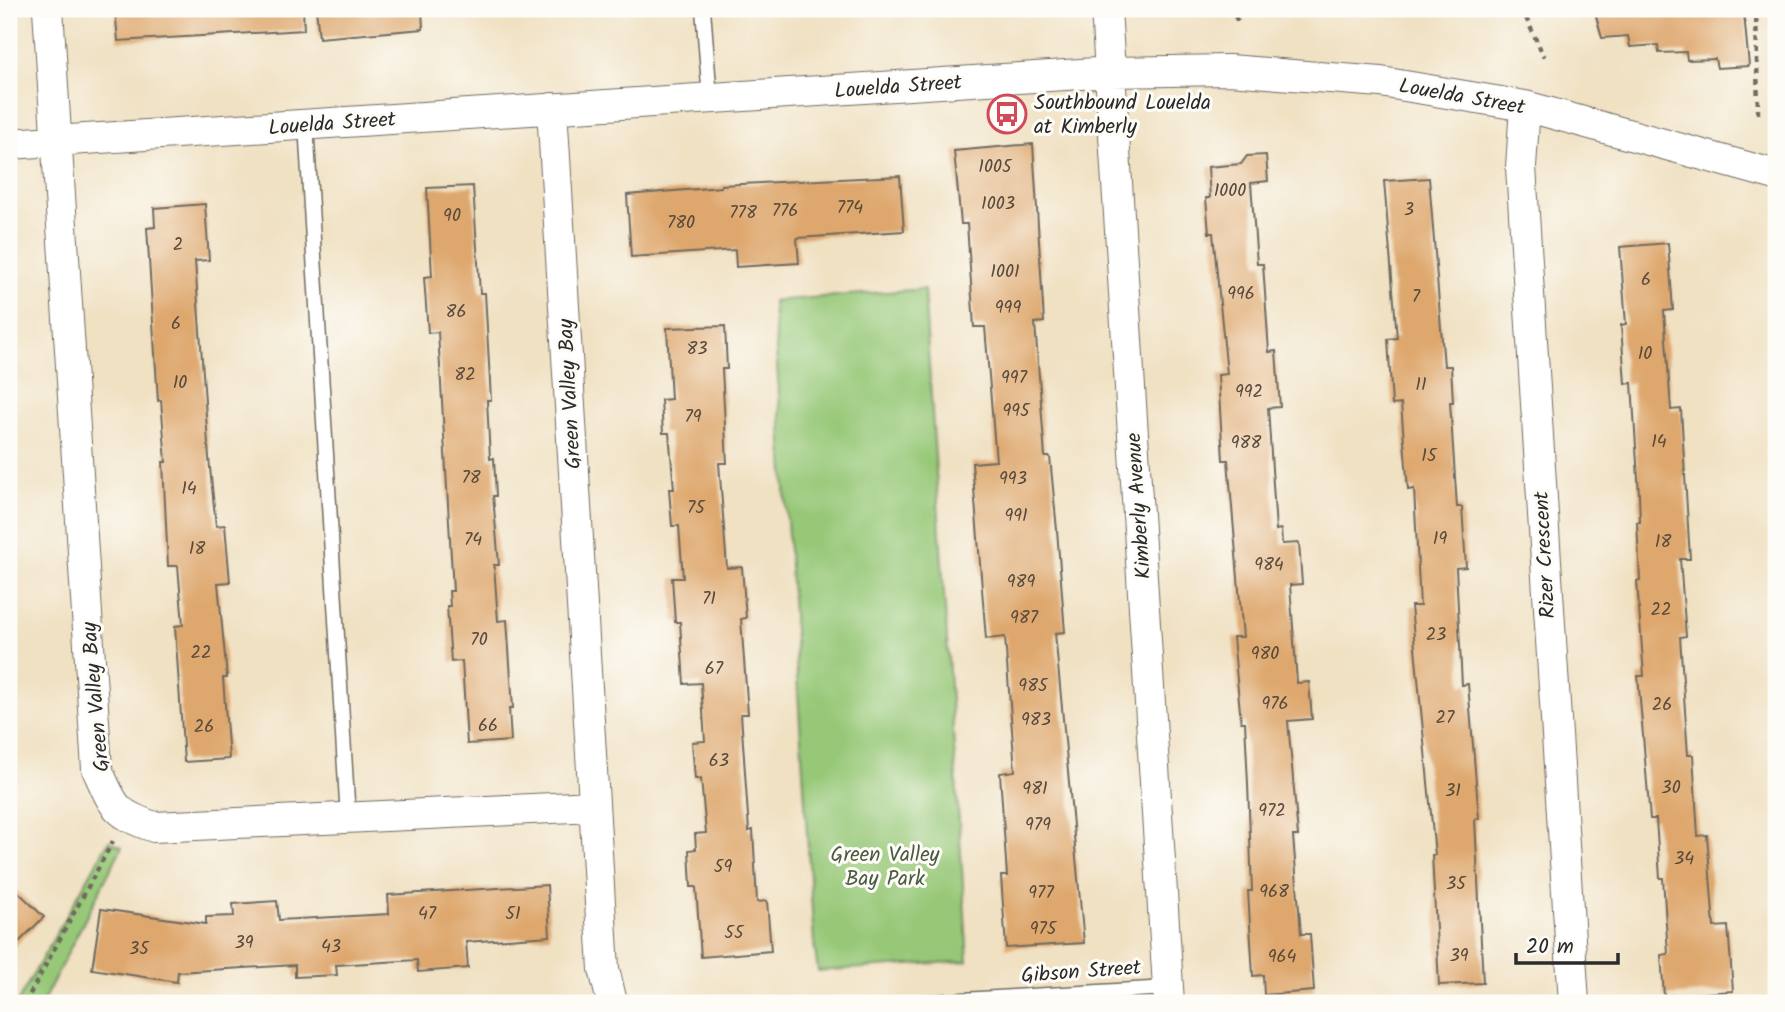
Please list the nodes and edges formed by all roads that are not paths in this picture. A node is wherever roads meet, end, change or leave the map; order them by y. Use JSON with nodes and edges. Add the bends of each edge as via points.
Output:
{"nodes":[{"id":1,"x":48,"y":9,"type":"edge"},
{"id":2,"x":703,"y":9,"type":"edge"},
{"id":3,"x":1106,"y":9,"type":"edge"},
{"id":4,"x":1111,"y":72,"type":"junction"},
{"id":5,"x":710,"y":99,"type":"junction"},
{"id":6,"x":1525,"y":106,"type":"junction"},
{"id":7,"x":552,"y":108,"type":"junction"},
{"id":8,"x":306,"y":124,"type":"junction"},
{"id":9,"x":58,"y":141,"type":"junction"},
{"id":10,"x":9,"y":144,"type":"edge"},
{"id":11,"x":1776,"y":175,"type":"edge"},
{"id":12,"x":594,"y":806,"type":"junction"},
{"id":13,"x":348,"y":818,"type":"junction"},
{"id":14,"x":1168,"y":995,"type":"edge"},
{"id":15,"x":612,"y":1003,"type":"edge"},
{"id":16,"x":912,"y":1003,"type":"edge"},
{"id":17,"x":1574,"y":1003,"type":"edge"}],
"edges":[{"from":1,"to":9,"type":"street","name":"Green Valley Bay"},
{"from":2,"to":5,"type":"lane"},
{"from":3,"to":4,"type":"street","name":"Kimberly Avenue"},
{"from":4,"to":5,"type":"street","name":"Louelda Street"},
{"from":4,"to":6,"type":"street","name":"Louelda Street","via":[[1229,70],[1328,77]]},
{"from":4,"to":14,"type":"street","name":"Kimberly Avenue"},
{"from":5,"to":7,"type":"street","name":"Louelda Street"},
{"from":6,"to":11,"type":"street","name":"Louelda Street"},
{"from":6,"to":17,"type":"street","name":"Rizer Crescent","via":[[1521,167]]},
{"from":7,"to":8,"type":"street","name":"Louelda Street"},
{"from":7,"to":12,"type":"street","name":"Green Valley Bay"},
{"from":8,"to":9,"type":"street","name":"Louelda Street"},
{"from":8,"to":13,"type":"lane"},
{"from":9,"to":10,"type":"street","name":"Louelda Street"},
{"from":9,"to":13,"type":"street","name":"Green Valley Bay","via":[[97,769],[112,803],[125,817],[154,827]]},
{"from":12,"to":13,"type":"street"},
{"from":12,"to":15,"type":"street","name":"Green Valley Bay","via":[[604,969]]},
{"from":14,"to":16,"type":"lane","name":"Gibson Street"}]}
